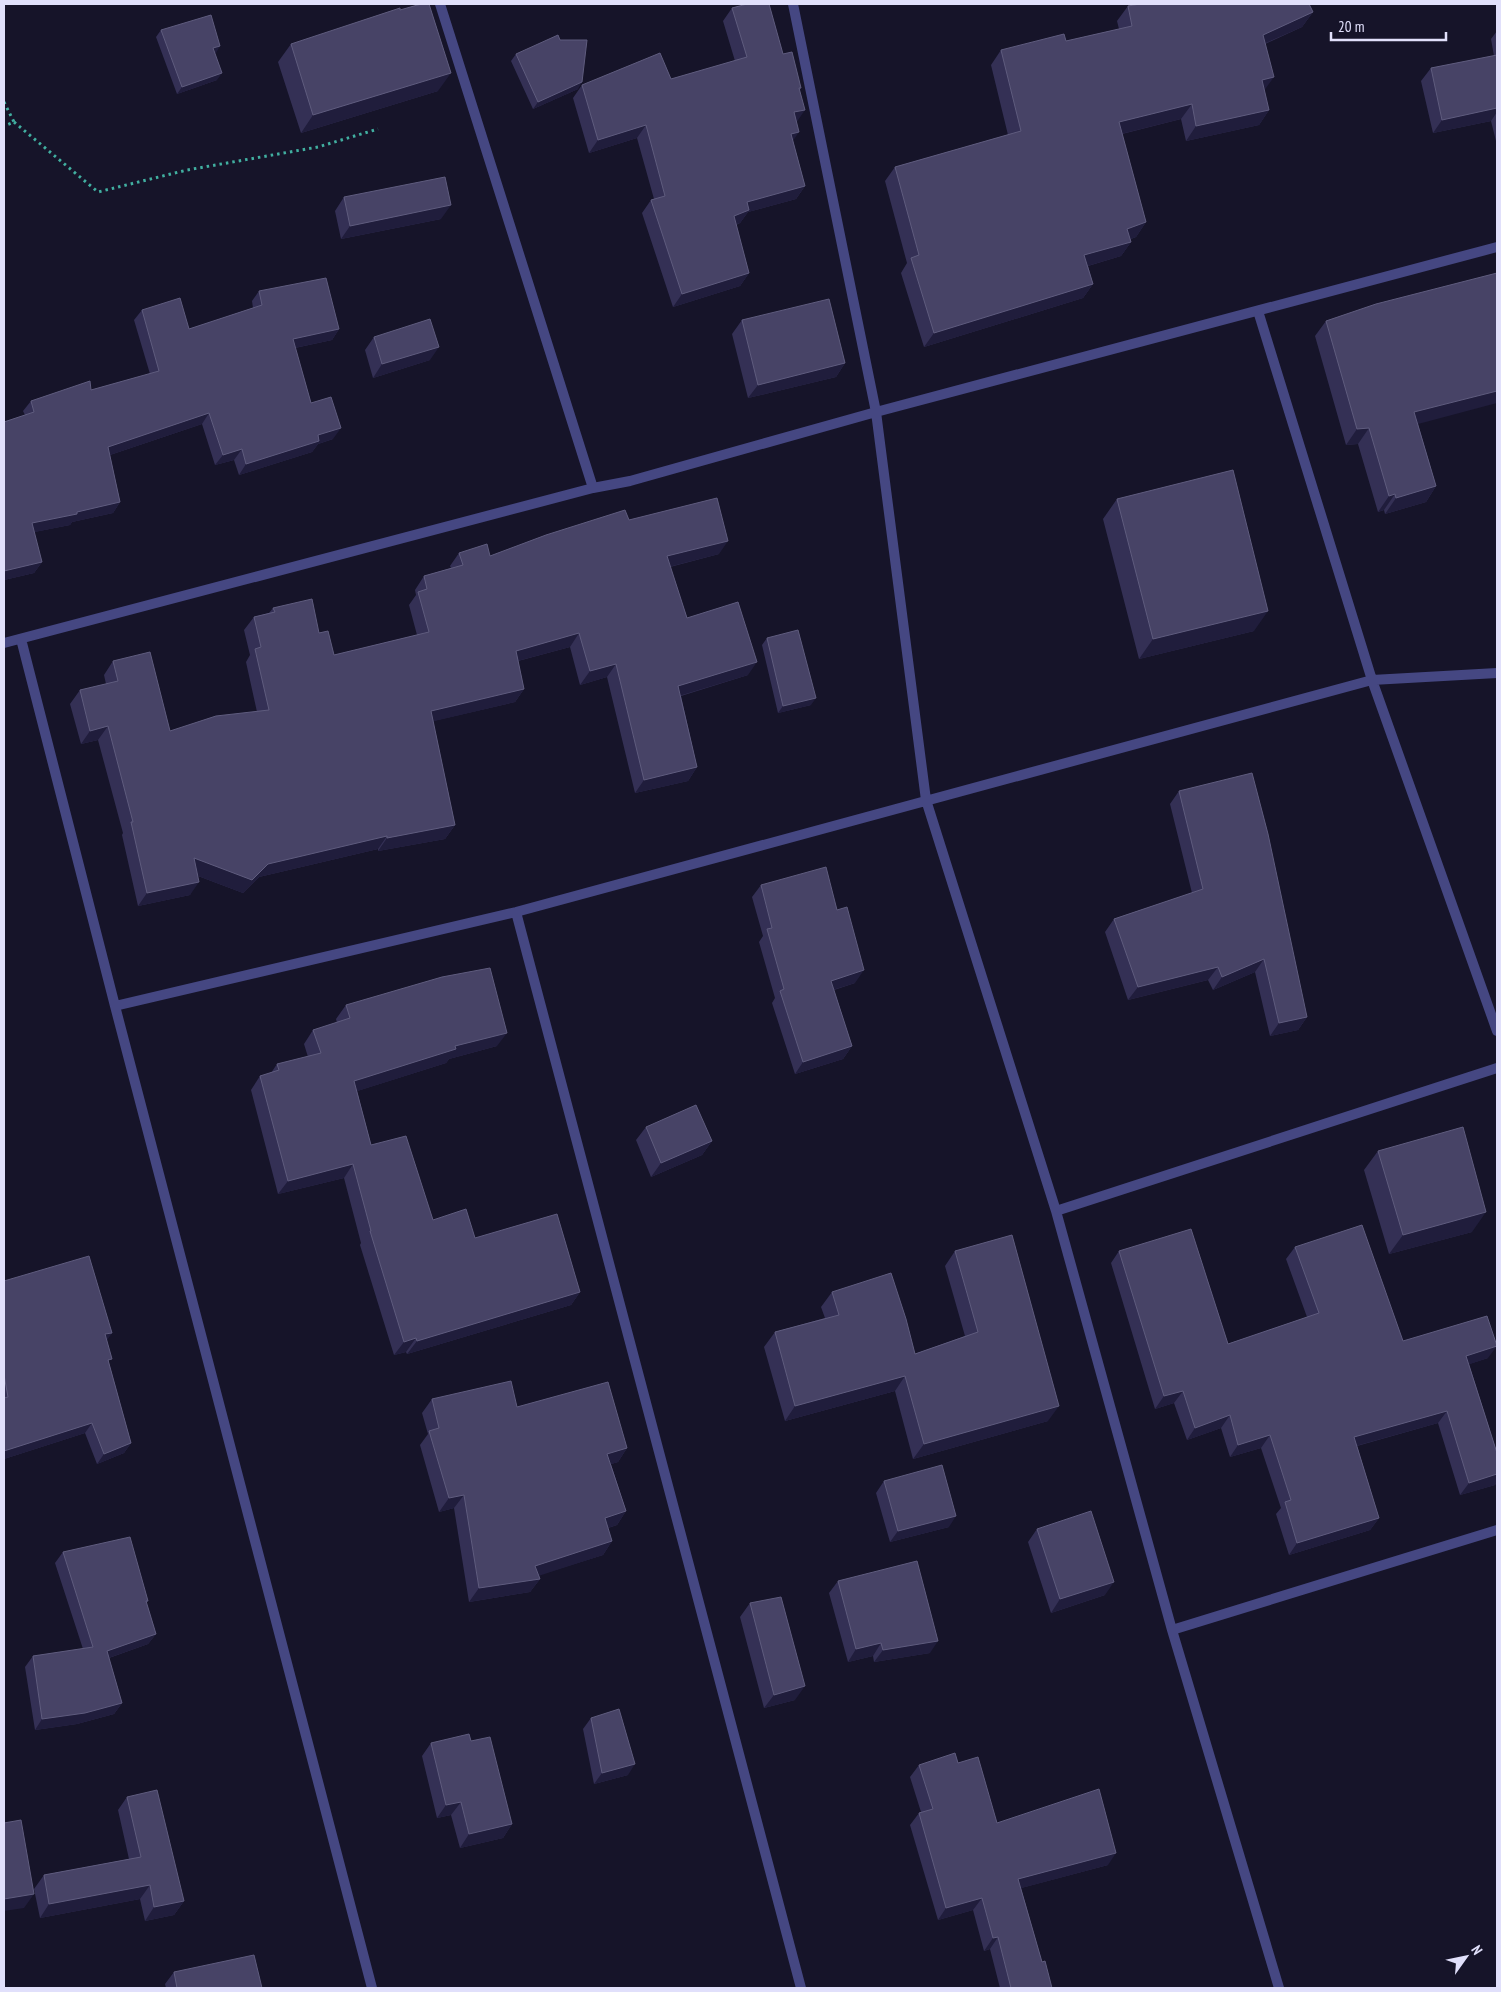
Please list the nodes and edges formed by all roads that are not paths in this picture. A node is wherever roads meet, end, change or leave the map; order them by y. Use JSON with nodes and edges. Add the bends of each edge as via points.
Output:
{"nodes":[{"id":1,"x":440,"y":4,"type":"edge"},
{"id":2,"x":793,"y":4,"type":"edge"},
{"id":3,"x":1497,"y":248,"type":"edge"},
{"id":4,"x":1258,"y":311,"type":"junction"},
{"id":5,"x":876,"y":412,"type":"junction"},
{"id":6,"x":593,"y":488,"type":"junction"},
{"id":7,"x":21,"y":639,"type":"junction"},
{"id":8,"x":4,"y":644,"type":"edge"},
{"id":9,"x":1497,"y":673,"type":"edge"},
{"id":10,"x":1372,"y":680,"type":"junction"},
{"id":11,"x":926,"y":800,"type":"junction"},
{"id":12,"x":516,"y":912,"type":"junction"},
{"id":13,"x":115,"y":1006,"type":"junction"},
{"id":14,"x":1497,"y":1031,"type":"edge"},
{"id":15,"x":1497,"y":1068,"type":"edge"},
{"id":16,"x":1056,"y":1211,"type":"junction"},
{"id":17,"x":1497,"y":1530,"type":"edge"},
{"id":18,"x":1172,"y":1630,"type":"junction"},
{"id":19,"x":372,"y":1988,"type":"edge"},
{"id":20,"x":801,"y":1988,"type":"edge"},
{"id":21,"x":1279,"y":1988,"type":"edge"}],
"edges":[{"from":1,"to":6,"type":"street"},
{"from":2,"to":5,"type":"street"},
{"from":3,"to":4,"type":"street"},
{"from":4,"to":5,"type":"street"},
{"from":4,"to":10,"type":"street"},
{"from":5,"to":6,"type":"street","via":[[630,481]]},
{"from":5,"to":11,"type":"street"},
{"from":6,"to":7,"type":"street"},
{"from":7,"to":8,"type":"street"},
{"from":7,"to":13,"type":"street"},
{"from":9,"to":10,"type":"street"},
{"from":10,"to":11,"type":"street"},
{"from":10,"to":14,"type":"street"},
{"from":11,"to":12,"type":"street"},
{"from":11,"to":16,"type":"street"},
{"from":12,"to":13,"type":"street"},
{"from":12,"to":20,"type":"street"},
{"from":13,"to":19,"type":"street"},
{"from":15,"to":16,"type":"street"},
{"from":16,"to":18,"type":"street"},
{"from":17,"to":18,"type":"street"},
{"from":18,"to":21,"type":"street"}]}
